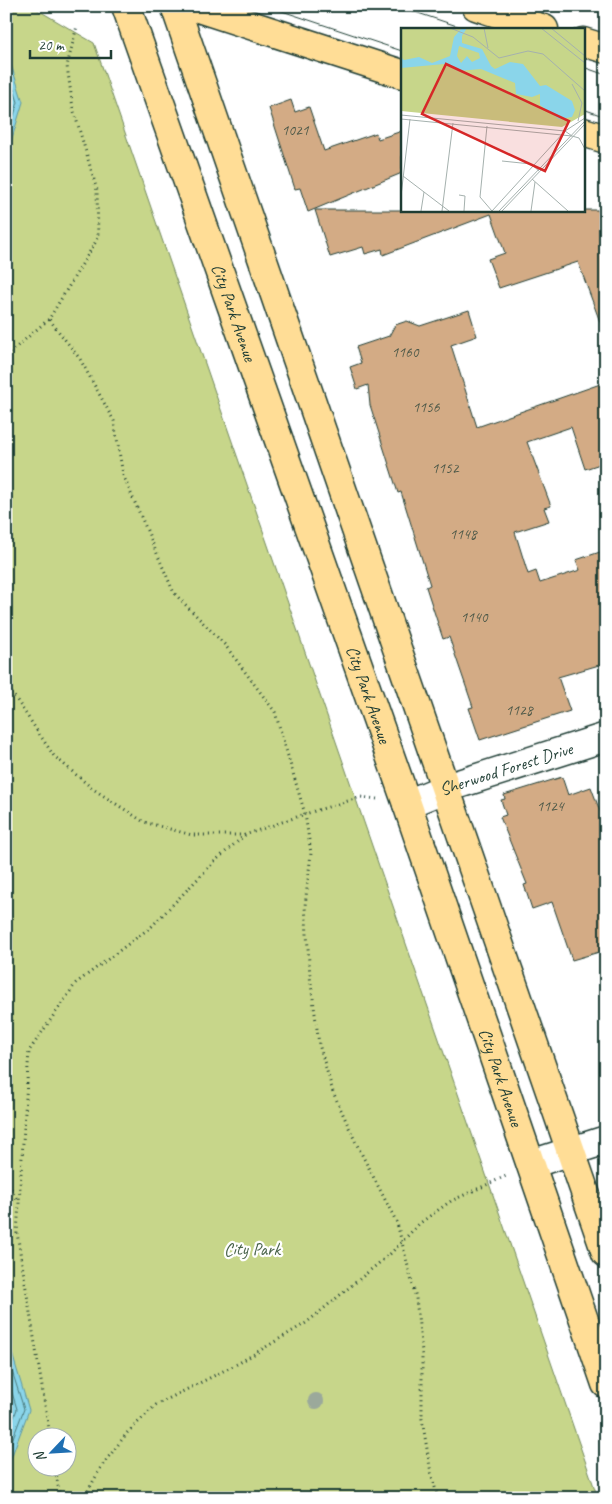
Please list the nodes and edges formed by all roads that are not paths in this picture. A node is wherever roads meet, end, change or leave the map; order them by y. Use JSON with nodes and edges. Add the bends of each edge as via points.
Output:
{"nodes":[{"id":1,"x":126,"y":6,"type":"edge"},
{"id":2,"x":175,"y":6,"type":"edge"},
{"id":3,"x":192,"y":6,"type":"edge"},
{"id":4,"x":476,"y":6,"type":"edge"},
{"id":5,"x":541,"y":28,"type":"edge"},
{"id":6,"x":584,"y":42,"type":"edge"},
{"id":7,"x":606,"y":49,"type":"edge"},
{"id":8,"x":401,"y":74,"type":"edge"},
{"id":9,"x":584,"y":132,"type":"edge"},
{"id":10,"x":606,"y":139,"type":"edge"},
{"id":11,"x":606,"y":737,"type":"edge"},
{"id":12,"x":446,"y":788,"type":"junction"},
{"id":13,"x":407,"y":804,"type":"junction"},
{"id":14,"x":606,"y":1140,"type":"edge"},
{"id":15,"x":570,"y":1151,"type":"junction"},
{"id":16,"x":531,"y":1164,"type":"junction"},
{"id":17,"x":606,"y":1253,"type":"edge"},
{"id":18,"x":606,"y":1384,"type":"edge"}],
"edges":[{"from":1,"to":13,"type":"main road","name":"City Park Avenue"},
{"from":2,"to":12,"type":"main road"},
{"from":3,"to":8,"type":"main road"},
{"from":4,"to":5,"type":"main road"},
{"from":6,"to":7,"type":"main road"},
{"from":9,"to":10,"type":"main road"},
{"from":11,"to":12,"type":"street","name":"Sherwood Forest Drive"},
{"from":12,"to":13,"type":"street","name":"Sherwood Forest Drive"},
{"from":12,"to":15,"type":"main road"},
{"from":13,"to":16,"type":"main road","name":"City Park Avenue"},
{"from":14,"to":15,"type":"street"},
{"from":15,"to":16,"type":"street"},
{"from":15,"to":17,"type":"main road"},
{"from":16,"to":18,"type":"main road","name":"City Park Avenue"}]}
